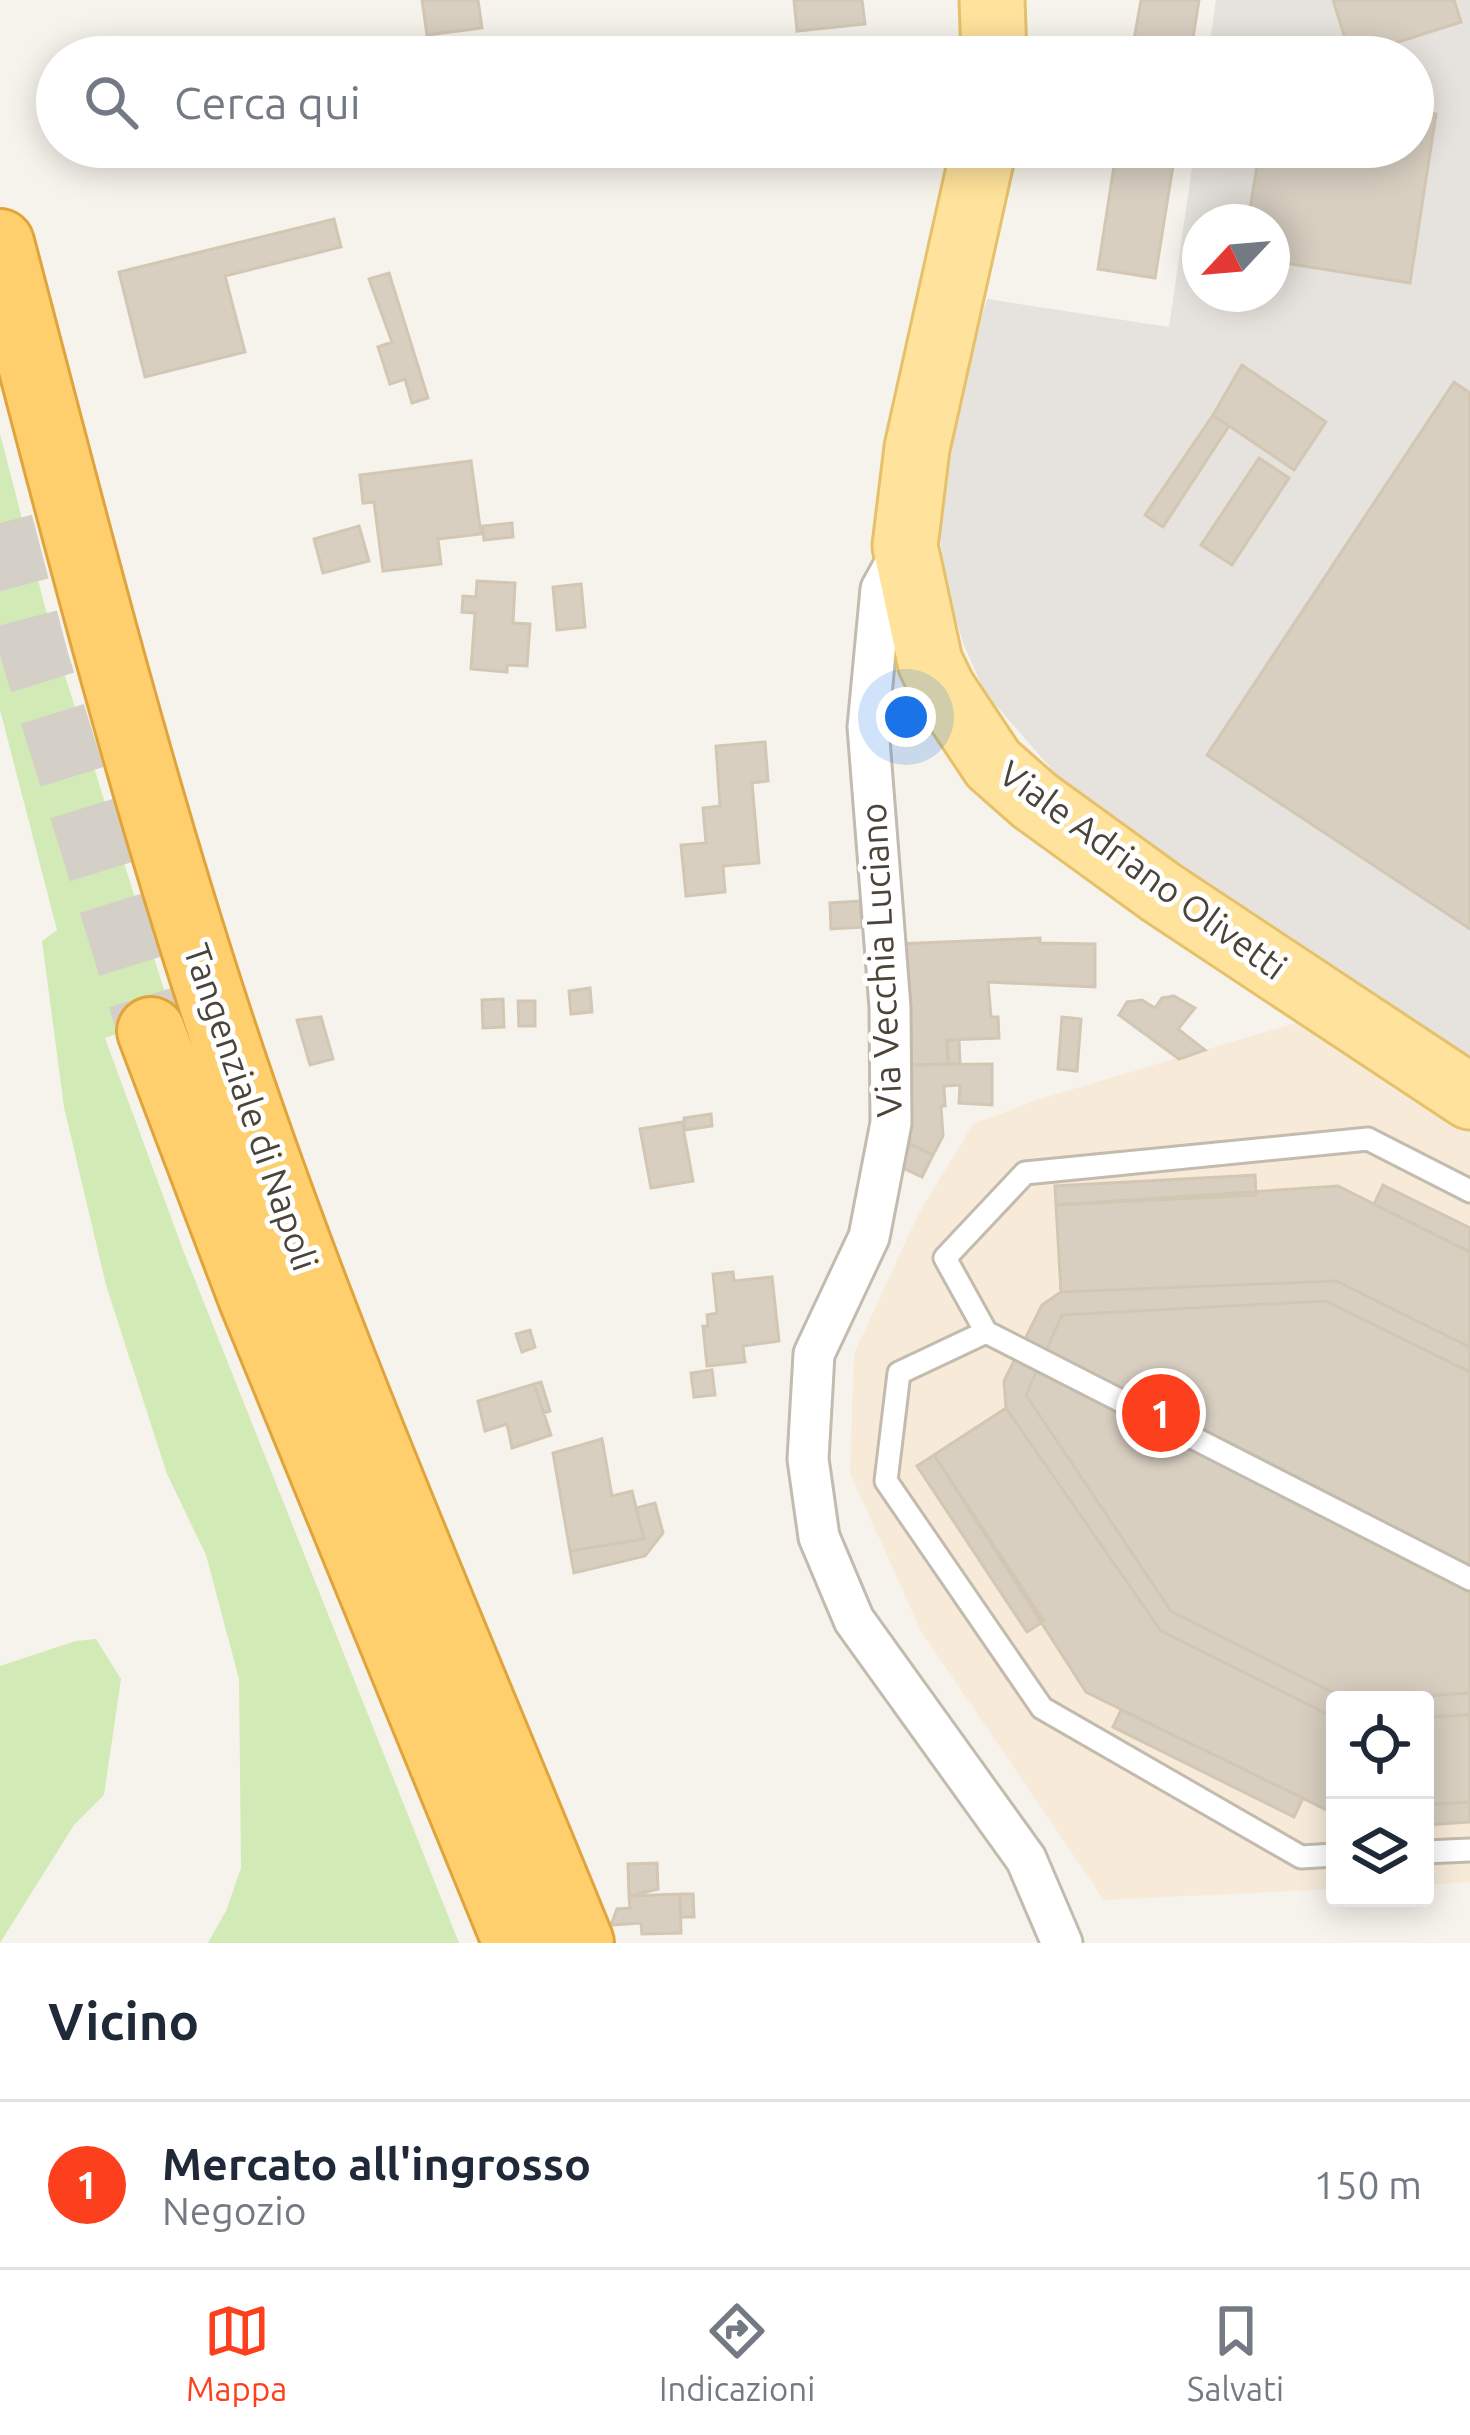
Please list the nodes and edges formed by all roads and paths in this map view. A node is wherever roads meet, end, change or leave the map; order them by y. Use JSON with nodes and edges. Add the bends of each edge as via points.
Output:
{"nodes":[{"id":1,"x":992,"y":0,"type":"edge"},
{"id":2,"x":993,"y":36,"type":"edge"},
{"id":3,"x":979,"y":168,"type":"edge"},
{"id":4,"x":0,"y":243,"type":"edge"},
{"id":5,"x":904,"y":546,"type":"junction"},
{"id":6,"x":152,"y":1031,"type":"tunnel mouth"},
{"id":7,"x":1470,"y":1097,"type":"edge"},
{"id":8,"x":1470,"y":1191,"type":"edge"},
{"id":9,"x":986,"y":1332,"type":"junction"},
{"id":10,"x":1470,"y":1579,"type":"edge"},
{"id":11,"x":1470,"y":1850,"type":"edge"},
{"id":12,"x":1434,"y":1852,"type":"edge"},
{"id":13,"x":1326,"y":1856,"type":"edge"},
{"id":14,"x":517,"y":1943,"type":"edge"},
{"id":15,"x":580,"y":1943,"type":"edge"},
{"id":16,"x":1062,"y":1943,"type":"edge"}],
"edges":[{"from":1,"to":2,"type":"main road"},
{"from":3,"to":5,"type":"main road","name":"Viale Adriano Olivetti","via":[[917,448]]},
{"from":4,"to":15,"type":"highway","name":"Tangenziale di Napoli","via":[[215,1012],[309,1278]]},
{"from":5,"to":7,"type":"main road","name":"Viale Adriano Olivetti","via":[[930,662],[993,764],[1162,893]]},
{"from":5,"to":16,"type":"street","name":"Via Vecchia Luciano","via":[[881,590],[868,727],[891,1124],[869,1237],[814,1354],[808,1459],[819,1537],[854,1620],[1026,1859]]},
{"from":6,"to":14,"type":"highway","name":"Tangenziale di Napoli"},
{"from":8,"to":9,"type":"lane","via":[[1368,1139],[1025,1173],[945,1258]]},
{"from":9,"to":10,"type":"lane"},
{"from":9,"to":13,"type":"lane","via":[[898,1373],[886,1481],[1042,1708],[1301,1857]]},
{"from":11,"to":12,"type":"lane"}]}
